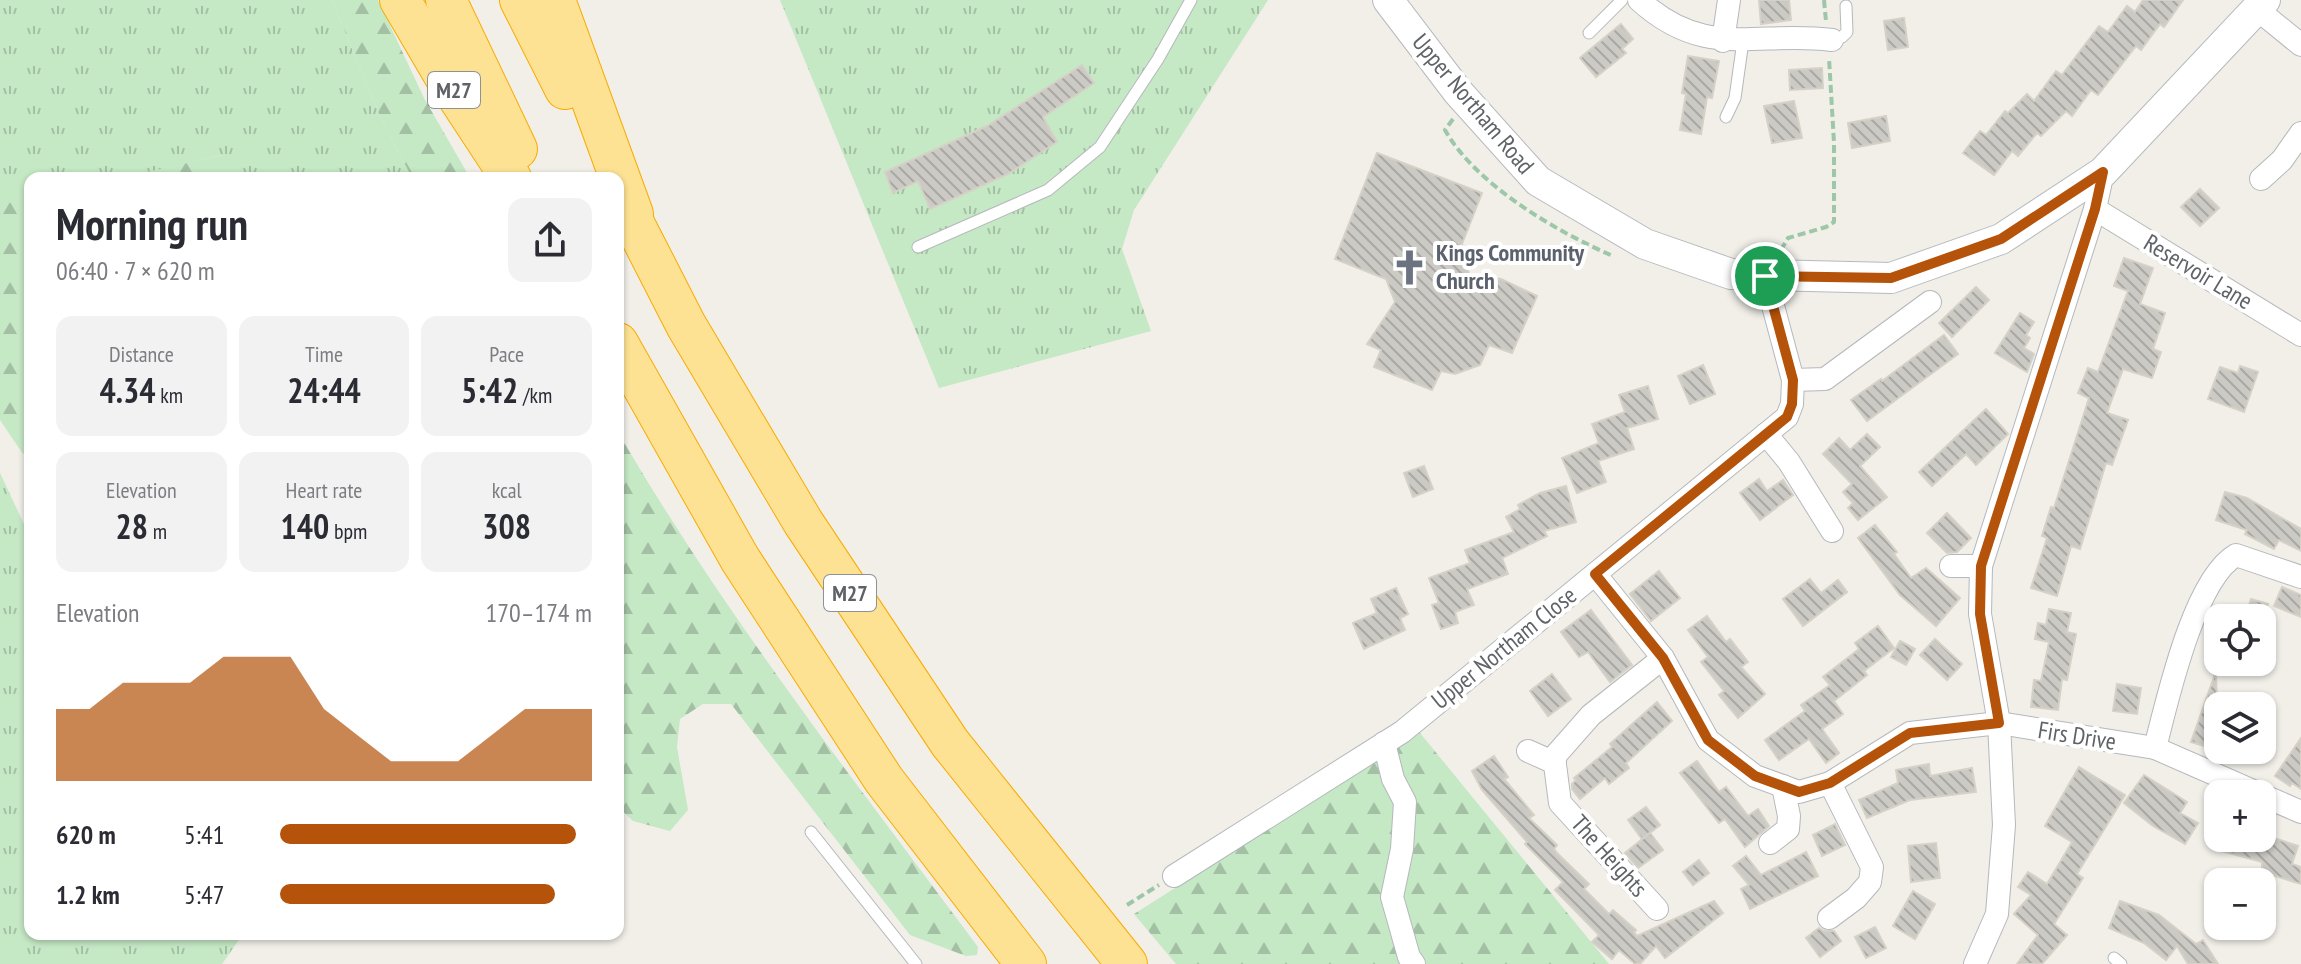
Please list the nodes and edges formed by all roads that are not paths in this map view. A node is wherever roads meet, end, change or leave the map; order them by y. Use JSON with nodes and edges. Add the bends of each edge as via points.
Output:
{"nodes":[{"id":1,"x":400,"y":0,"type":"edge"},
{"id":2,"x":446,"y":0,"type":"edge"},
{"id":3,"x":520,"y":0,"type":"edge"},
{"id":4,"x":555,"y":0,"type":"edge"},
{"id":5,"x":1191,"y":0,"type":"edge"},
{"id":6,"x":1388,"y":0,"type":"edge"},
{"id":7,"x":1622,"y":0,"type":"edge"},
{"id":8,"x":1639,"y":0,"type":"edge"},
{"id":9,"x":1729,"y":0,"type":"edge"},
{"id":10,"x":2261,"y":5,"type":"edge"},
{"id":11,"x":1846,"y":6,"type":"dead end"},
{"id":12,"x":1589,"y":33,"type":"dead end"},
{"id":13,"x":1830,"y":39,"type":"joint"},
{"id":14,"x":1733,"y":41,"type":"junction"},
{"id":15,"x":2301,"y":45,"type":"edge"},
{"id":16,"x":1726,"y":117,"type":"dead end"},
{"id":17,"x":2301,"y":133,"type":"edge"},
{"id":18,"x":507,"y":172,"type":"edge"},
{"id":19,"x":529,"y":172,"type":"edge"},
{"id":20,"x":608,"y":172,"type":"edge"},
{"id":21,"x":618,"y":172,"type":"edge"},
{"id":22,"x":2103,"y":172,"type":"junction"},
{"id":23,"x":2261,"y":179,"type":"dead end"},
{"id":24,"x":624,"y":189,"type":"edge"},
{"id":25,"x":624,"y":204,"type":"edge"},
{"id":26,"x":2095,"y":209,"type":"junction"},
{"id":27,"x":643,"y":241,"type":"junction"},
{"id":28,"x":918,"y":247,"type":"dead end"},
{"id":29,"x":1765,"y":276,"type":"junction"},
{"id":30,"x":1930,"y":302,"type":"dead end"},
{"id":31,"x":2301,"y":335,"type":"edge"},
{"id":32,"x":624,"y":354,"type":"edge"},
{"id":33,"x":1793,"y":380,"type":"junction"},
{"id":34,"x":1766,"y":434,"type":"junction"},
{"id":35,"x":1832,"y":531,"type":"dead end"},
{"id":36,"x":1951,"y":566,"type":"dead end"},
{"id":37,"x":1981,"y":566,"type":"junction"},
{"id":38,"x":1595,"y":574,"type":"junction"},
{"id":39,"x":2301,"y":577,"type":"edge"},
{"id":40,"x":1663,"y":658,"type":"junction"},
{"id":41,"x":1999,"y":723,"type":"junction"},
{"id":42,"x":1384,"y":743,"type":"junction"},
{"id":43,"x":2155,"y":748,"type":"junction"},
{"id":44,"x":1528,"y":751,"type":"dead end"},
{"id":45,"x":1555,"y":763,"type":"junction"},
{"id":46,"x":2229,"y":780,"type":"edge"},
{"id":47,"x":1830,"y":783,"type":"junction"},
{"id":48,"x":1783,"y":786,"type":"junction"},
{"id":49,"x":2276,"y":801,"type":"edge"},
{"id":50,"x":2301,"y":812,"type":"edge"},
{"id":51,"x":811,"y":832,"type":"dead end"},
{"id":52,"x":1770,"y":843,"type":"dead end"},
{"id":53,"x":1174,"y":876,"type":"road end"},
{"id":54,"x":1657,"y":909,"type":"dead end"},
{"id":55,"x":1829,"y":918,"type":"dead end"},
{"id":56,"x":916,"y":964,"type":"edge"},
{"id":57,"x":1026,"y":964,"type":"edge"},
{"id":58,"x":1127,"y":964,"type":"edge"},
{"id":59,"x":1414,"y":964,"type":"edge"},
{"id":60,"x":1975,"y":964,"type":"edge"}],
"edges":[{"from":1,"to":18,"type":"highway","number":"M27"},
{"from":2,"to":19,"type":"highway","number":"M27"},
{"from":3,"to":20,"type":"highway"},
{"from":4,"to":21,"type":"highway","number":"M27"},
{"from":5,"to":28,"type":"lane","via":[[1100,147],[1048,190]]},
{"from":6,"to":29,"type":"main road","name":"Upper Northam Road","via":[[1458,92],[1538,181],[1645,244],[1731,274]]},
{"from":7,"to":12,"type":"lane"},
{"from":8,"to":14,"type":"street","via":[[1672,24]]},
{"from":9,"to":14,"type":"street"},
{"from":10,"to":15,"type":"street"},
{"from":10,"to":22,"type":"main road","name":"Upper Northam Road"},
{"from":11,"to":13,"type":"lane","via":[[1847,32]]},
{"from":13,"to":14,"type":"street"},
{"from":14,"to":16,"type":"lane","via":[[1735,98]]},
{"from":17,"to":23,"type":"street","via":[[2290,165]]},
{"from":22,"to":26,"type":"street"},
{"from":22,"to":29,"type":"main road","name":"Upper Northam Road","via":[[2001,239],[1891,278]]},
{"from":24,"to":27,"type":"highway","number":"M27"},
{"from":25,"to":27,"type":"highway","number":"M27"},
{"from":26,"to":31,"type":"street","name":"Reservoir Lane"},
{"from":26,"to":37,"type":"street"},
{"from":27,"to":58,"type":"highway","number":"M27","via":[[686,325],[803,522],[950,743]]},
{"from":29,"to":33,"type":"street","name":"Upper Northam Close"},
{"from":30,"to":33,"type":"street","via":[[1825,379]]},
{"from":32,"to":57,"type":"highway","via":[[740,559],[884,780]]},
{"from":33,"to":34,"type":"street","name":"Upper Northam Close","via":[[1787,417]]},
{"from":34,"to":35,"type":"street"},
{"from":34,"to":38,"type":"street","name":"Upper Northam Close"},
{"from":36,"to":37,"type":"street"},
{"from":37,"to":41,"type":"street","via":[[1980,614]]},
{"from":38,"to":40,"type":"street"},
{"from":38,"to":42,"type":"street","name":"Upper Northam Close"},
{"from":39,"to":43,"type":"street","via":[[2236,555],[2227,560],[2207,585],[2168,693]]},
{"from":40,"to":45,"type":"street","via":[[1591,715],[1554,757]]},
{"from":40,"to":48,"type":"street","via":[[1708,740],[1755,776]]},
{"from":41,"to":43,"type":"street","name":"Firs Drive"},
{"from":41,"to":47,"type":"street","name":"Firs Drive","via":[[1910,733]]},
{"from":41,"to":60,"type":"street","via":[[2004,825],[1997,914]]},
{"from":42,"to":53,"type":"street","name":"Upper Northam Close"},
{"from":42,"to":59,"type":"street","via":[[1405,802],[1392,897]]},
{"from":43,"to":46,"type":"street","name":"Firs Drive"},
{"from":44,"to":45,"type":"street"},
{"from":45,"to":54,"type":"street","name":"The Heights","via":[[1560,803]]},
{"from":47,"to":48,"type":"street","via":[[1799,792]]},
{"from":47,"to":55,"type":"street","via":[[1872,867],[1870,882]]},
{"from":48,"to":52,"type":"street","via":[[1788,829]]},
{"from":49,"to":50,"type":"street","name":"Firs Drive"},
{"from":51,"to":56,"type":"lane"}]}
